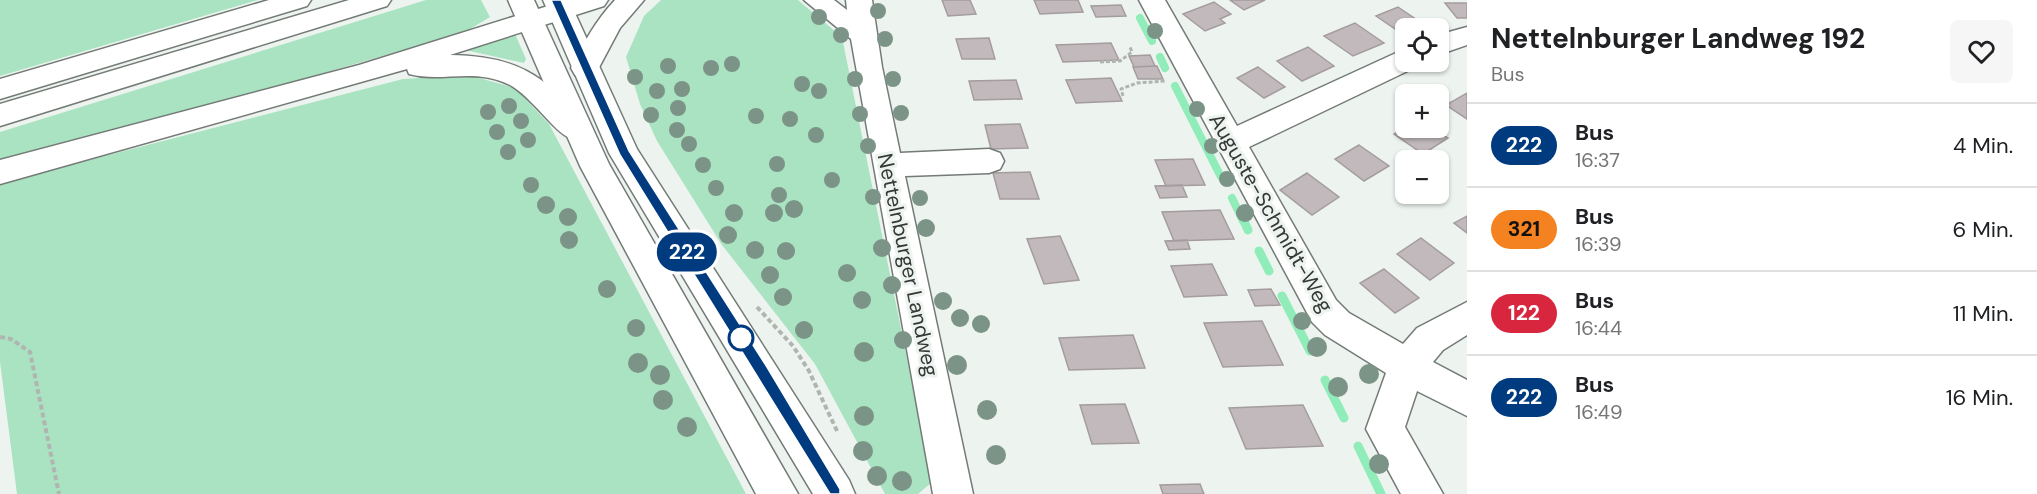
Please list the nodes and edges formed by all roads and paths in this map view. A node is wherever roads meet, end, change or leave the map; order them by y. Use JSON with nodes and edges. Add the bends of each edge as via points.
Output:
{"nodes":[{"id":1,"x":298,"y":0,"type":"edge"},
{"id":2,"x":378,"y":0,"type":"edge"},
{"id":3,"x":595,"y":0,"type":"edge"},
{"id":4,"x":631,"y":0,"type":"edge"},
{"id":5,"x":817,"y":0,"type":"edge"},
{"id":6,"x":859,"y":0,"type":"edge"},
{"id":7,"x":1152,"y":0,"type":"edge"},
{"id":8,"x":558,"y":6,"type":"edge"},
{"id":9,"x":524,"y":7,"type":"edge"},
{"id":10,"x":862,"y":35,"type":"junction"},
{"id":11,"x":1467,"y":36,"type":"edge"},
{"id":12,"x":1449,"y":41,"type":"edge"},
{"id":13,"x":1130,"y":48,"type":"dead end"},
{"id":14,"x":1100,"y":62,"type":"dead end"},
{"id":15,"x":1395,"y":65,"type":"edge"},
{"id":16,"x":585,"y":68,"type":"junction"},
{"id":17,"x":364,"y":73,"type":"junction"},
{"id":18,"x":1196,"y":80,"type":"junction"},
{"id":19,"x":0,"y":89,"type":"edge"},
{"id":20,"x":1123,"y":96,"type":"dead end"},
{"id":21,"x":0,"y":115,"type":"edge"},
{"id":22,"x":577,"y":129,"type":"junction"},
{"id":23,"x":1232,"y":142,"type":"junction"},
{"id":24,"x":989,"y":162,"type":"dead end"},
{"id":25,"x":887,"y":165,"type":"junction"},
{"id":26,"x":0,"y":172,"type":"edge"},
{"id":27,"x":749,"y":299,"type":"dead end"},
{"id":28,"x":1467,"y":317,"type":"edge"},
{"id":29,"x":0,"y":337,"type":"edge"},
{"id":30,"x":1407,"y":366,"type":"junction"},
{"id":31,"x":1467,"y":399,"type":"edge"},
{"id":32,"x":841,"y":441,"type":"dead end"},
{"id":33,"x":59,"y":494,"type":"edge"},
{"id":34,"x":778,"y":494,"type":"edge"},
{"id":35,"x":835,"y":494,"type":"edge"},
{"id":36,"x":953,"y":494,"type":"edge"},
{"id":37,"x":1423,"y":494,"type":"edge"}],
"edges":[{"from":1,"to":19,"type":"main road"},
{"from":2,"to":21,"type":"main road"},
{"from":3,"to":8,"type":"main road"},
{"from":4,"to":16,"type":"main road","via":[[622,6]]},
{"from":5,"to":10,"type":"main road"},
{"from":6,"to":10,"type":"main road","name":"Nettelnburger Landweg"},
{"from":7,"to":18,"type":"main road","name":"Auguste-Schmidt-Weg"},
{"from":8,"to":9,"type":"main road"},
{"from":8,"to":16,"type":"main road"},
{"from":9,"to":17,"type":"main road"},
{"from":9,"to":22,"type":"main road"},
{"from":10,"to":25,"type":"main road","name":"Nettelnburger Landweg"},
{"from":11,"to":12,"type":"main road"},
{"from":13,"to":14,"type":"path","via":[[1132,52],[1120,61]]},
{"from":15,"to":23,"type":"main road"},
{"from":16,"to":35,"type":"main road","via":[[624,153]]},
{"from":17,"to":22,"type":"main road","via":[[437,66],[482,66],[510,73],[534,87]]},
{"from":17,"to":26,"type":"main road"},
{"from":18,"to":20,"type":"path","via":[[1137,83],[1121,89]]},
{"from":18,"to":23,"type":"main road","name":"Auguste-Schmidt-Weg"},
{"from":22,"to":34,"type":"main road"},
{"from":23,"to":30,"type":"main road","name":"Auguste-Schmidt-Weg","via":[[1329,318]]},
{"from":24,"to":25,"type":"main road"},
{"from":25,"to":36,"type":"main road","name":"Nettelnburger Landweg"},
{"from":27,"to":32,"type":"path","via":[[793,346],[809,371]]},
{"from":28,"to":30,"type":"main road","via":[[1430,339]]},
{"from":29,"to":33,"type":"path","via":[[11,339],[30,352]]},
{"from":30,"to":31,"type":"main road","name":"Auguste-Schmidt-Weg"},
{"from":30,"to":37,"type":"main road","via":[[1385,429]]}]}
